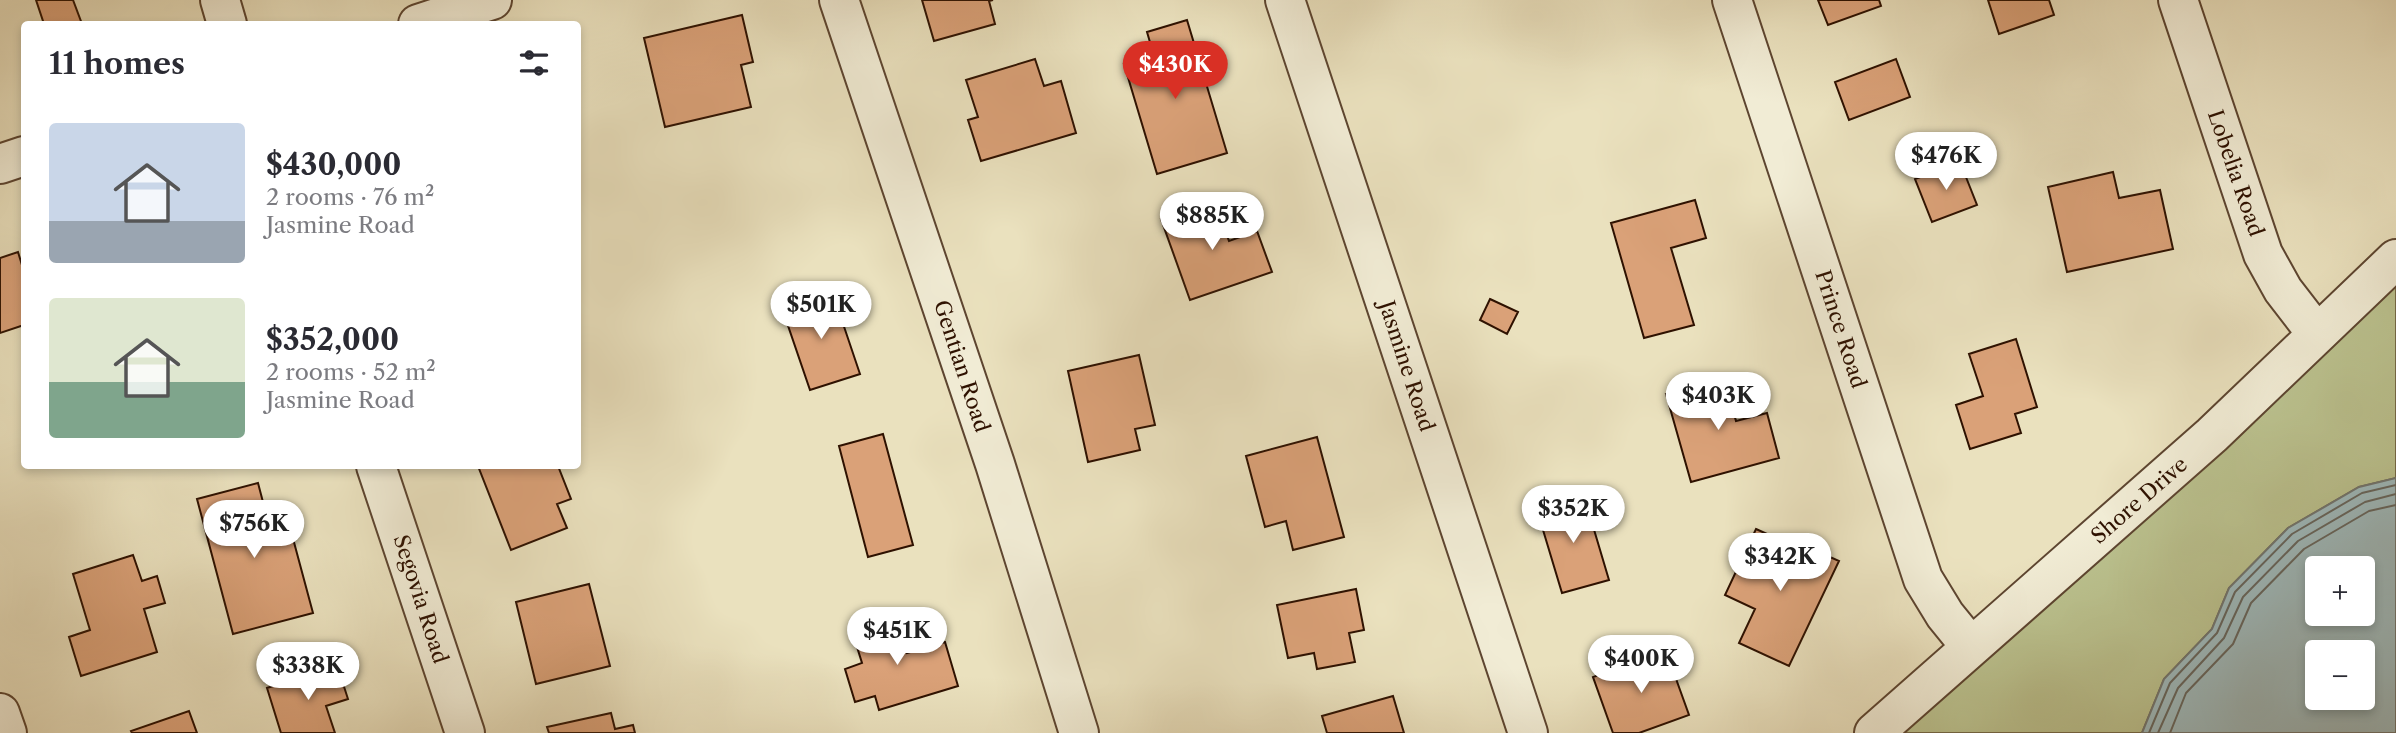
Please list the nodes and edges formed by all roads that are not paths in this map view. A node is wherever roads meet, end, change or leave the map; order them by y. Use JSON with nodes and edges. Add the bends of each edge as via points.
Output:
{"nodes":[{"id":1,"x":219,"y":0,"type":"edge"},
{"id":2,"x":492,"y":0,"type":"edge"},
{"id":3,"x":839,"y":0,"type":"edge"},
{"id":4,"x":1285,"y":0,"type":"edge"},
{"id":5,"x":1732,"y":0,"type":"edge"},
{"id":6,"x":2178,"y":0,"type":"edge"},
{"id":7,"x":226,"y":21,"type":"edge"},
{"id":8,"x":427,"y":21,"type":"edge"},
{"id":9,"x":21,"y":157,"type":"edge"},
{"id":10,"x":0,"y":164,"type":"edge"},
{"id":11,"x":2396,"y":259,"type":"edge"},
{"id":12,"x":2317,"y":334,"type":"junction"},
{"id":13,"x":377,"y":469,"type":"edge"},
{"id":14,"x":1971,"y":647,"type":"junction"},
{"id":15,"x":0,"y":713,"type":"edge"},
{"id":16,"x":6,"y":733,"type":"edge"},
{"id":17,"x":465,"y":733,"type":"edge"},
{"id":18,"x":1079,"y":733,"type":"edge"},
{"id":19,"x":1528,"y":733,"type":"edge"},
{"id":20,"x":1874,"y":733,"type":"edge"}],
"edges":[{"from":1,"to":7,"type":"street"},
{"from":2,"to":8,"type":"street"},
{"from":3,"to":18,"type":"street","name":"Gentian Road","via":[[995,464]]},
{"from":4,"to":19,"type":"street","name":"Jasmine Road"},
{"from":5,"to":14,"type":"street","name":"Prince Road","via":[[1923,579]]},
{"from":6,"to":12,"type":"street","name":"Lobelia Road","via":[[2263,254],[2283,290]]},
{"from":9,"to":10,"type":"street"},
{"from":11,"to":12,"type":"street","name":"Shore Drive"},
{"from":12,"to":14,"type":"street","name":"Shore Drive","via":[[2212,435]]},
{"from":13,"to":17,"type":"street","name":"Segovia Road"},
{"from":14,"to":20,"type":"street","name":"Shore Drive"},
{"from":15,"to":16,"type":"street"}]}
